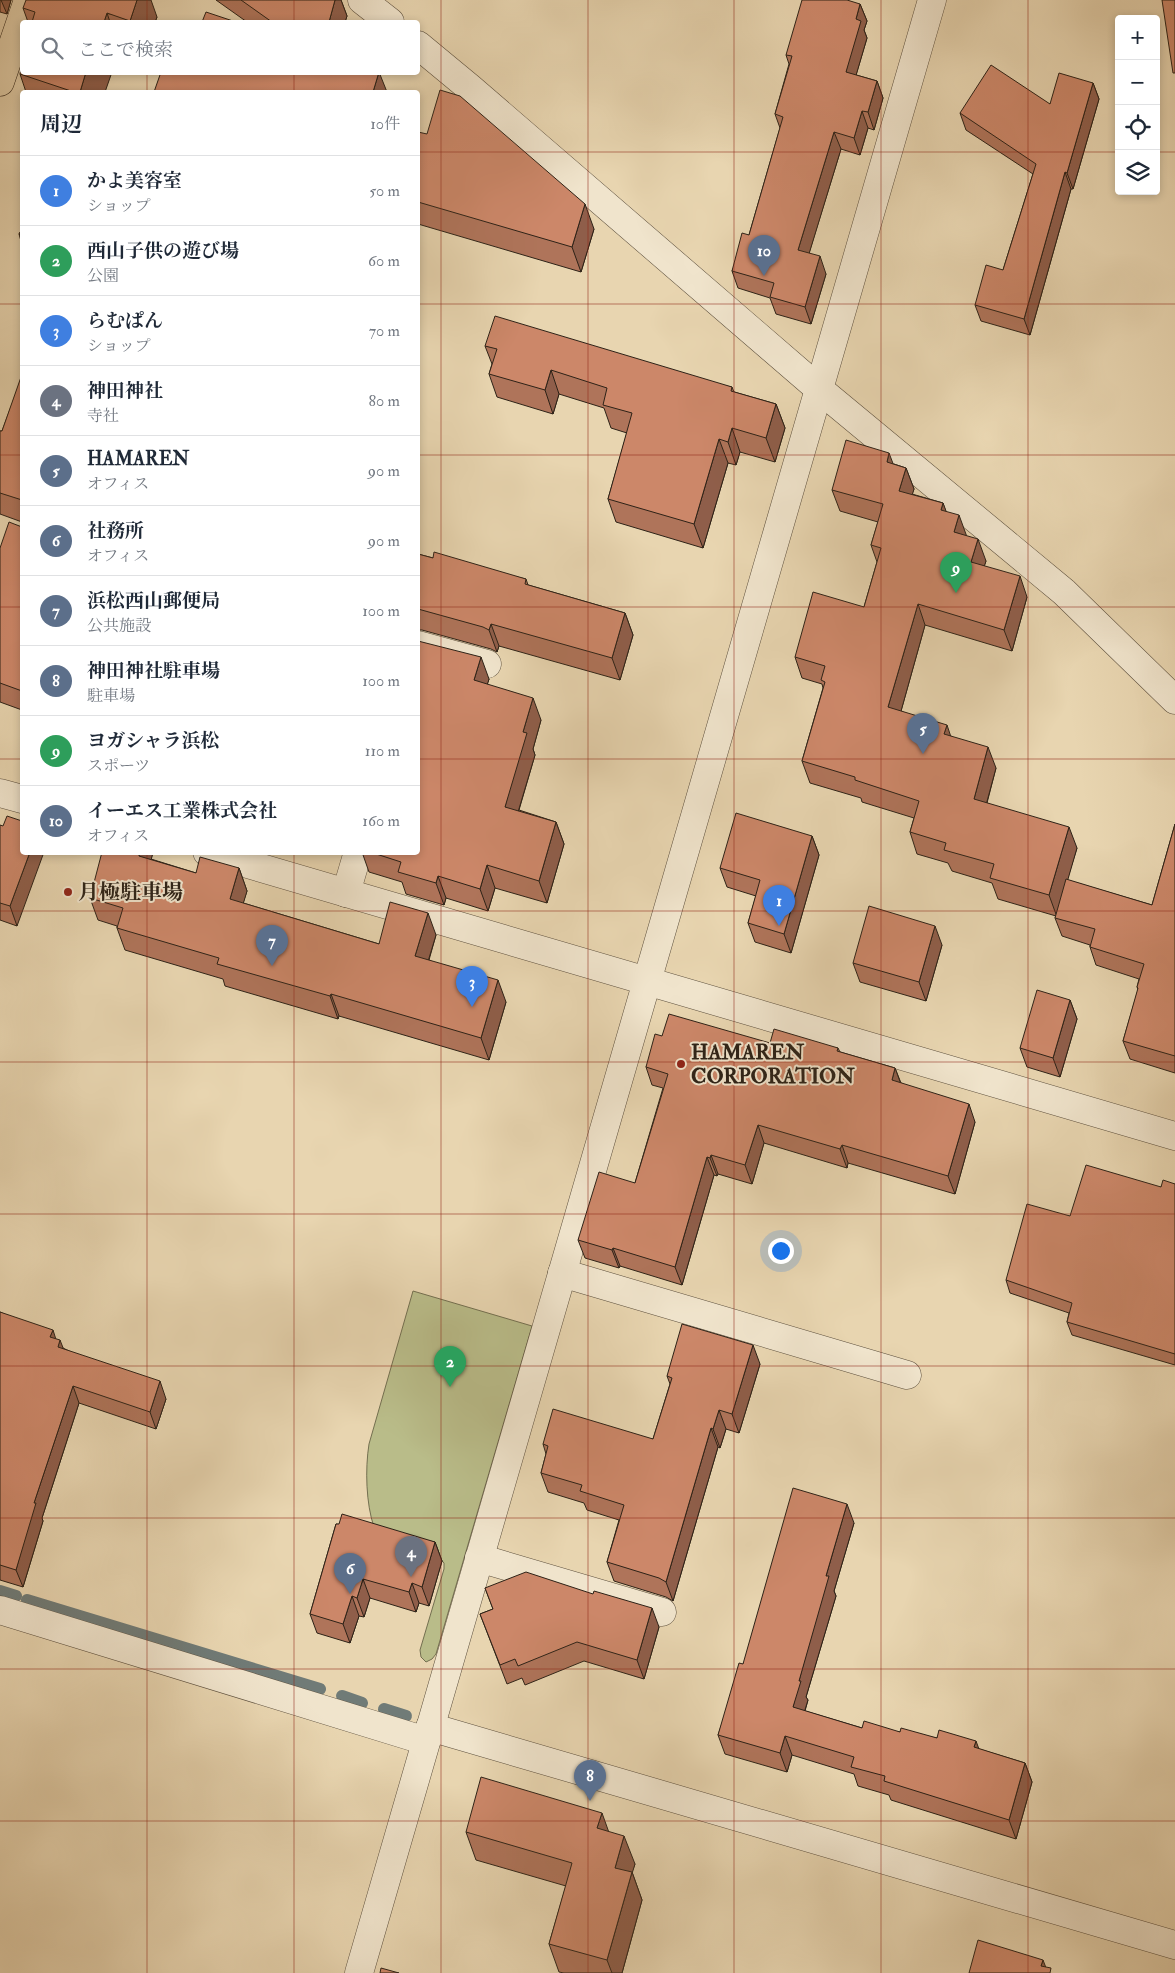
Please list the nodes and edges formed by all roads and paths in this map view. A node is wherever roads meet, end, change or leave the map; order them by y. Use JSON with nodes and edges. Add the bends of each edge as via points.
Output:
{"nodes":[{"id":1,"x":28,"y":0,"type":"edge"},
{"id":2,"x":362,"y":0,"type":"edge"},
{"id":3,"x":932,"y":0,"type":"edge"},
{"id":4,"x":21,"y":20,"type":"edge"},
{"id":5,"x":387,"y":20,"type":"edge"},
{"id":6,"x":20,"y":23,"type":"edge"},
{"id":7,"x":420,"y":47,"type":"edge"},
{"id":8,"x":0,"y":82,"type":"edge"},
{"id":9,"x":819,"y":389,"type":"junction"},
{"id":10,"x":420,"y":646,"type":"edge"},
{"id":11,"x":486,"y":664,"type":"dead end"},
{"id":12,"x":1175,"y":700,"type":"edge"},
{"id":13,"x":0,"y":792,"type":"edge"},
{"id":14,"x":20,"y":798,"type":"edge"},
{"id":15,"x":217,"y":855,"type":"edge"},
{"id":16,"x":357,"y":855,"type":"edge"},
{"id":17,"x":346,"y":893,"type":"junction"},
{"id":18,"x":648,"y":981,"type":"junction"},
{"id":19,"x":1175,"y":1136,"type":"edge"},
{"id":20,"x":562,"y":1273,"type":"junction"},
{"id":21,"x":907,"y":1375,"type":"dead end"},
{"id":22,"x":479,"y":1558,"type":"junction"},
{"id":23,"x":0,"y":1610,"type":"edge"},
{"id":24,"x":662,"y":1612,"type":"dead end"},
{"id":25,"x":428,"y":1734,"type":"junction"},
{"id":26,"x":1175,"y":1945,"type":"edge"},
{"id":27,"x":359,"y":1973,"type":"edge"}],
"edges":[{"from":1,"to":4,"type":"main road"},
{"from":2,"to":5,"type":"street"},
{"from":3,"to":9,"type":"street"},
{"from":6,"to":8,"type":"main road"},
{"from":7,"to":9,"type":"street"},
{"from":9,"to":12,"type":"street","via":[[1064,592]]},
{"from":9,"to":18,"type":"street"},
{"from":10,"to":11,"type":"street"},
{"from":13,"to":14,"type":"street"},
{"from":15,"to":17,"type":"street"},
{"from":16,"to":17,"type":"street"},
{"from":17,"to":18,"type":"street"},
{"from":18,"to":19,"type":"street"},
{"from":18,"to":20,"type":"street"},
{"from":20,"to":21,"type":"street"},
{"from":20,"to":22,"type":"street"},
{"from":22,"to":24,"type":"street"},
{"from":22,"to":25,"type":"street"},
{"from":23,"to":25,"type":"street"},
{"from":25,"to":26,"type":"street"},
{"from":25,"to":27,"type":"street"}]}
